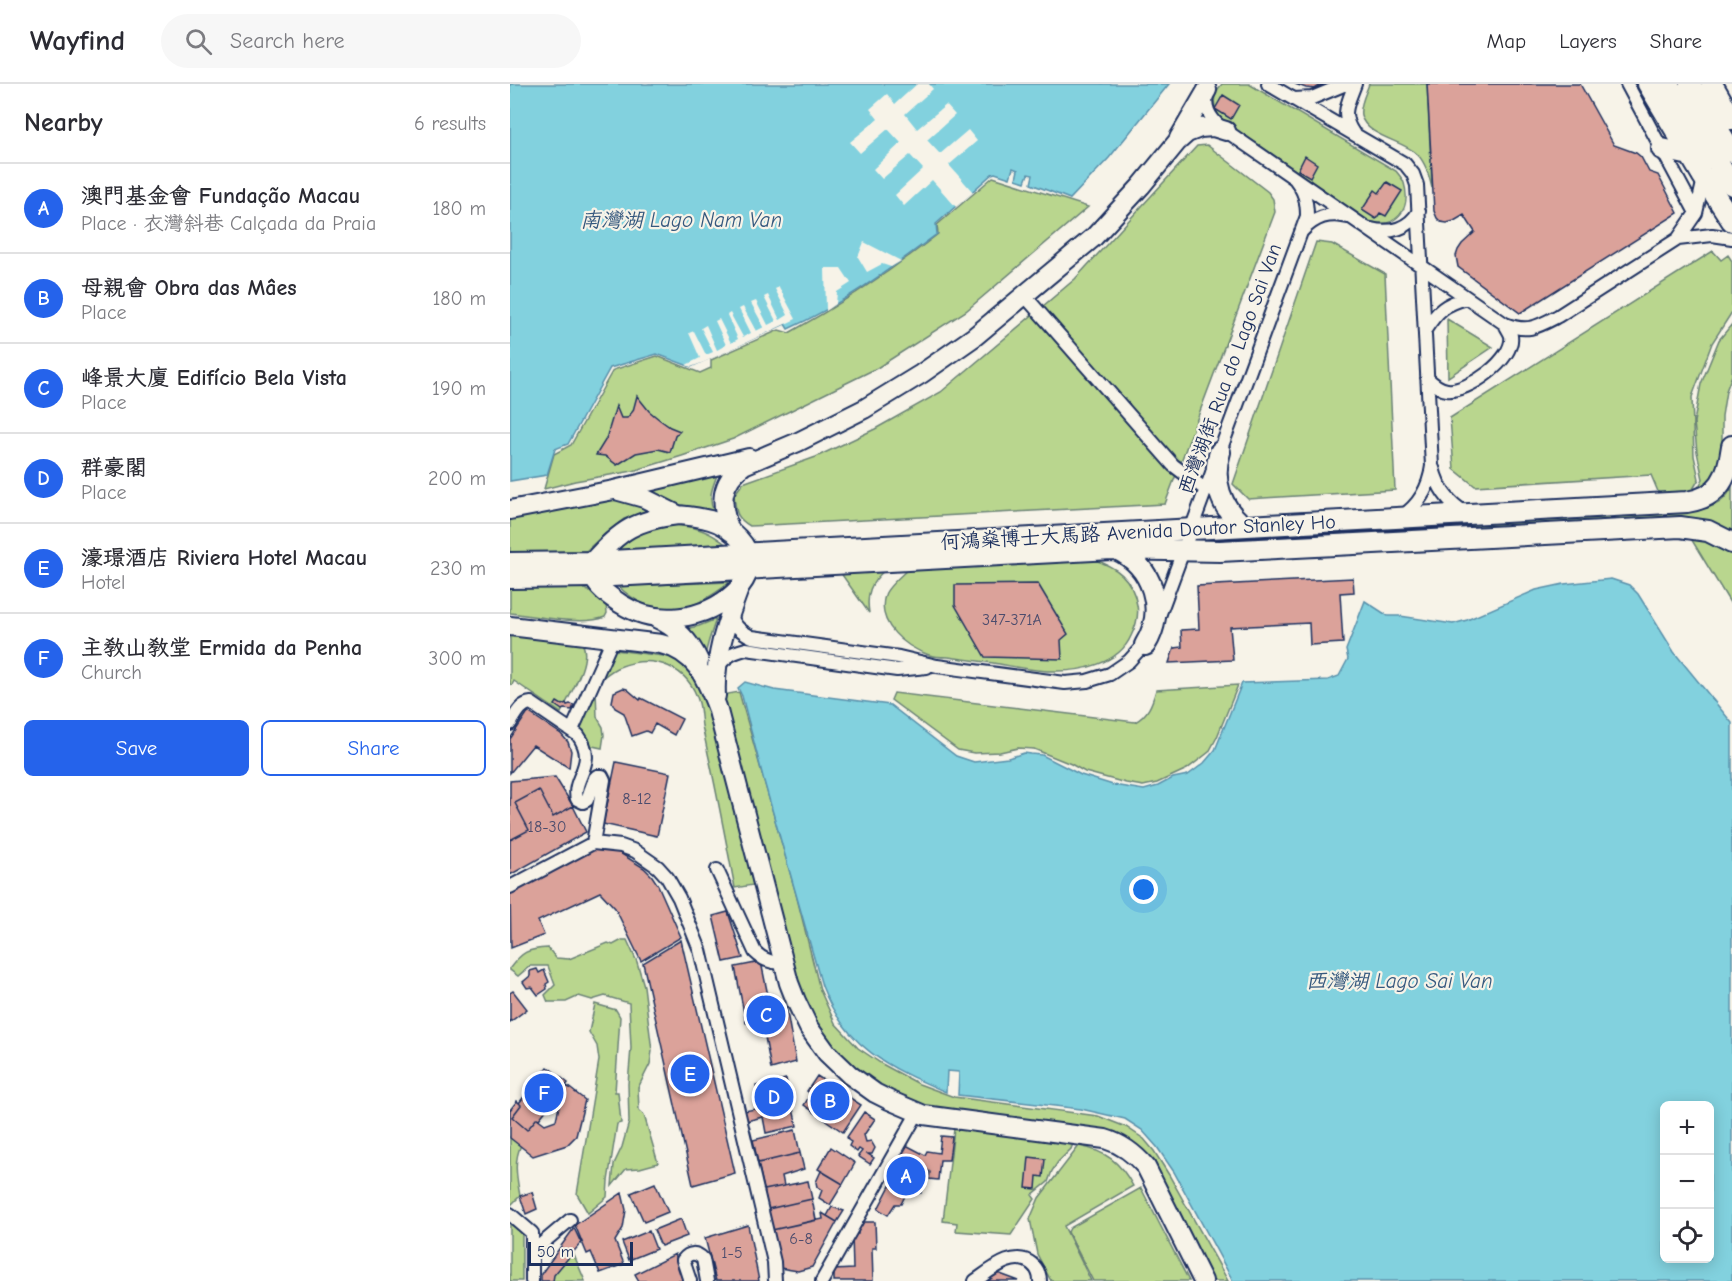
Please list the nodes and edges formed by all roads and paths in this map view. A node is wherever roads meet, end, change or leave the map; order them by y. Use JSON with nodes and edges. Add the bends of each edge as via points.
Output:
{"nodes":[{"id":1,"x":1268,"y":84,"type":"edge"},
{"id":2,"x":1346,"y":84,"type":"edge"},
{"id":3,"x":1355,"y":84,"type":"edge"},
{"id":4,"x":1627,"y":84,"type":"edge"},
{"id":5,"x":1648,"y":84,"type":"edge"},
{"id":6,"x":1668,"y":84,"type":"edge"},
{"id":7,"x":1690,"y":84,"type":"edge"},
{"id":8,"x":1712,"y":84,"type":"edge"},
{"id":9,"x":1209,"y":87,"type":"edge"},
{"id":10,"x":1293,"y":99,"type":"junction"},
{"id":11,"x":1349,"y":100,"type":"junction"},
{"id":12,"x":1312,"y":110,"type":"junction"},
{"id":13,"x":1732,"y":119,"type":"edge"},
{"id":14,"x":1226,"y":130,"type":"junction"},
{"id":15,"x":1360,"y":138,"type":"junction"},
{"id":16,"x":1177,"y":142,"type":"junction"},
{"id":17,"x":1662,"y":149,"type":"junction"},
{"id":18,"x":1732,"y":152,"type":"edge"},
{"id":19,"x":1690,"y":155,"type":"junction"},
{"id":20,"x":1702,"y":175,"type":"junction"},
{"id":21,"x":1295,"y":179,"type":"junction"},
{"id":22,"x":1732,"y":185,"type":"edge"},
{"id":23,"x":1419,"y":211,"type":"junction"},
{"id":24,"x":1696,"y":213,"type":"junction"},
{"id":25,"x":1732,"y":221,"type":"edge"},
{"id":26,"x":1363,"y":225,"type":"junction"},
{"id":27,"x":1300,"y":235,"type":"junction"},
{"id":28,"x":1732,"y":238,"type":"edge"},
{"id":29,"x":1677,"y":239,"type":"junction"},
{"id":30,"x":1421,"y":266,"type":"junction"},
{"id":31,"x":1025,"y":296,"type":"junction"},
{"id":32,"x":1467,"y":298,"type":"junction"},
{"id":33,"x":1504,"y":324,"type":"junction"},
{"id":34,"x":1425,"y":330,"type":"junction"},
{"id":35,"x":1428,"y":378,"type":"junction"},
{"id":36,"x":1732,"y":446,"type":"edge"},
{"id":37,"x":1220,"y":452,"type":"junction"},
{"id":38,"x":768,"y":454,"type":"junction"},
{"id":39,"x":1432,"y":461,"type":"junction"},
{"id":40,"x":614,"y":490,"type":"junction"},
{"id":41,"x":1206,"y":490,"type":"junction"},
{"id":42,"x":510,"y":510,"type":"edge"},
{"id":43,"x":1467,"y":514,"type":"junction"},
{"id":44,"x":678,"y":515,"type":"junction"},
{"id":45,"x":1400,"y":518,"type":"junction"},
{"id":46,"x":1244,"y":526,"type":"junction"},
{"id":47,"x":1191,"y":529,"type":"junction"},
{"id":48,"x":730,"y":531,"type":"junction"},
{"id":49,"x":1732,"y":543,"type":"edge"},
{"id":50,"x":1116,"y":549,"type":"junction"},
{"id":51,"x":1184,"y":550,"type":"junction"},
{"id":52,"x":510,"y":563,"type":"edge"},
{"id":53,"x":592,"y":569,"type":"junction"},
{"id":54,"x":746,"y":569,"type":"junction"},
{"id":55,"x":510,"y":578,"type":"edge"},
{"id":56,"x":730,"y":613,"type":"junction"},
{"id":57,"x":648,"y":616,"type":"junction"},
{"id":58,"x":510,"y":626,"type":"edge"},
{"id":59,"x":613,"y":638,"type":"junction"},
{"id":60,"x":1145,"y":645,"type":"junction"},
{"id":61,"x":937,"y":666,"type":"junction"},
{"id":62,"x":712,"y":678,"type":"junction"},
{"id":63,"x":510,"y":724,"type":"edge"},
{"id":64,"x":572,"y":730,"type":"junction"},
{"id":65,"x":593,"y":843,"type":"junction"},
{"id":66,"x":717,"y":870,"type":"dead end"},
{"id":67,"x":510,"y":887,"type":"edge"},
{"id":68,"x":784,"y":962,"type":"junction"},
{"id":69,"x":918,"y":1112,"type":"junction"},
{"id":70,"x":510,"y":1214,"type":"edge"},
{"id":71,"x":570,"y":1220,"type":"dead end"},
{"id":72,"x":532,"y":1252,"type":"junction"},
{"id":73,"x":532,"y":1281,"type":"edge"},
{"id":74,"x":690,"y":1281,"type":"edge"},
{"id":75,"x":707,"y":1281,"type":"edge"},
{"id":76,"x":775,"y":1281,"type":"edge"},
{"id":77,"x":822,"y":1281,"type":"edge"},
{"id":78,"x":975,"y":1281,"type":"edge"},
{"id":79,"x":1040,"y":1281,"type":"edge"},
{"id":80,"x":1203,"y":1281,"type":"edge"}],
"edges":[{"from":1,"to":10,"type":"street"},
{"from":2,"to":10,"type":"street","via":[[1312,98]]},
{"from":3,"to":11,"type":"street"},
{"from":4,"to":17,"type":"street"},
{"from":5,"to":19,"type":"main road"},
{"from":6,"to":22,"type":"main road"},
{"from":7,"to":18,"type":"main road"},
{"from":8,"to":13,"type":"main road"},
{"from":9,"to":14,"type":"street","via":[[1207,110]]},
{"from":9,"to":16,"type":"street"},
{"from":10,"to":12,"type":"street"},
{"from":11,"to":12,"type":"street","via":[[1331,113]]},
{"from":11,"to":15,"type":"street","via":[[1347,122]]},
{"from":12,"to":15,"type":"street"},
{"from":14,"to":16,"type":"street","via":[[1200,128]]},
{"from":14,"to":21,"type":"street"},
{"from":15,"to":23,"type":"street","via":[[1405,164],[1417,185]]},
{"from":16,"to":31,"type":"street","via":[[1094,237]]},
{"from":17,"to":19,"type":"main road"},
{"from":17,"to":24,"type":"street"},
{"from":19,"to":20,"type":"main road"},
{"from":20,"to":24,"type":"street"},
{"from":20,"to":25,"type":"main road"},
{"from":21,"to":26,"type":"street"},
{"from":21,"to":27,"type":"street","name":"西灣湖街 Rua do Lago Sai Van","via":[[1307,202]]},
{"from":23,"to":26,"type":"street","via":[[1405,226],[1393,231],[1380,232]]},
{"from":23,"to":30,"type":"street"},
{"from":24,"to":29,"type":"street"},
{"from":26,"to":27,"type":"street","name":"西灣湖街 Rua do Lago Sai Van","via":[[1333,214],[1308,224]]},
{"from":26,"to":30,"type":"street"},
{"from":27,"to":37,"type":"street","name":"西灣湖街 Rua do Lago Sai Van"},
{"from":28,"to":29,"type":"street","via":[[1712,235]]},
{"from":29,"to":33,"type":"street","via":[[1540,326],[1527,329]]},
{"from":30,"to":32,"type":"street"},
{"from":30,"to":34,"type":"street"},
{"from":31,"to":38,"type":"street","via":[[921,374],[864,409]]},
{"from":31,"to":41,"type":"street","via":[[1173,465]]},
{"from":32,"to":33,"type":"street"},
{"from":32,"to":34,"type":"street","via":[[1449,303],[1435,314]]},
{"from":33,"to":35,"type":"street","via":[[1511,338],[1499,364],[1453,391],[1436,386]]},
{"from":34,"to":35,"type":"street"},
{"from":35,"to":39,"type":"street"},
{"from":36,"to":43,"type":"main road","name":"何鴻燊博士大馬路 Avenida Doutor Stanley Ho","via":[[1720,485],[1699,500]]},
{"from":37,"to":41,"type":"street","name":"西灣湖街 Rua do Lago Sai Van"},
{"from":37,"to":46,"type":"main road","via":[[1216,474],[1220,495],[1234,518]]},
{"from":38,"to":40,"type":"street"},
{"from":38,"to":48,"type":"street","via":[[744,465],[727,483],[723,501]]},
{"from":39,"to":43,"type":"street","via":[[1443,493]]},
{"from":39,"to":45,"type":"street","via":[[1425,491]]},
{"from":40,"to":42,"type":"street"},
{"from":40,"to":44,"type":"street","via":[[644,498]]},
{"from":41,"to":47,"type":"street","name":"西灣湖街 Rua do Lago Sai Van"},
{"from":43,"to":45,"type":"main road","name":"何鴻燊博士大馬路 Avenida Doutor Stanley Ho"},
{"from":44,"to":48,"type":"street","via":[[711,520]]},
{"from":44,"to":53,"type":"street","via":[[656,518],[622,532],[607,545]]},
{"from":45,"to":46,"type":"main road","name":"何鴻燊博士大馬路 Avenida Doutor Stanley Ho"},
{"from":46,"to":47,"type":"main road","name":"何鴻燊博士大馬路 Avenida Doutor Stanley Ho"},
{"from":47,"to":51,"type":"street","name":"西灣湖街 Rua do Lago Sai Van"},
{"from":47,"to":54,"type":"main road","name":"何鴻燊博士大馬路 Avenida Doutor Stanley Ho"},
{"from":48,"to":54,"type":"street"},
{"from":49,"to":51,"type":"main road","name":"何鴻燊博士大馬路 Avenida Doutor Stanley Ho","via":[[1708,531],[1680,527]]},
{"from":50,"to":51,"type":"main road","name":"何鴻燊博士大馬路 Avenida Doutor Stanley Ho"},
{"from":50,"to":54,"type":"main road","name":"何鴻燊博士大馬路 Avenida Doutor Stanley Ho"},
{"from":50,"to":60,"type":"main road","via":[[1141,567],[1153,590],[1155,621]]},
{"from":51,"to":60,"type":"street","name":"西灣湖街 Rua do Lago Sai Van"},
{"from":52,"to":53,"type":"main road","name":"何鴻燊博士大馬路 Avenida Doutor Stanley Ho"},
{"from":53,"to":54,"type":"main road","name":"何鴻燊博士大馬路 Avenida Doutor Stanley Ho"},
{"from":53,"to":55,"type":"main road","name":"何鴻燊博士大馬路 Avenida Doutor Stanley Ho"},
{"from":53,"to":57,"type":"street","via":[[611,597]]},
{"from":54,"to":56,"type":"street"},
{"from":54,"to":57,"type":"street","via":[[725,601],[711,609],[691,616]]},
{"from":56,"to":61,"type":"street","name":"西灣湖街 Rua do Lago Sai Van","via":[[734,624],[752,637],[899,657]]},
{"from":56,"to":62,"type":"street"},
{"from":57,"to":59,"type":"street"},
{"from":57,"to":62,"type":"street","via":[[674,628]]},
{"from":58,"to":59,"type":"street"},
{"from":59,"to":62,"type":"street","via":[[666,645],[680,651]]},
{"from":59,"to":64,"type":"street"},
{"from":60,"to":61,"type":"street","name":"西灣湖街 Rua do Lago Sai Van","via":[[1116,670],[1080,683]]},
{"from":61,"to":62,"type":"street","name":"西灣湖街 Rua do Lago Sai Van","via":[[897,670],[746,649],[725,658]]},
{"from":62,"to":68,"type":"street"},
{"from":63,"to":64,"type":"street","via":[[521,707],[531,703]]},
{"from":64,"to":65,"type":"street","via":[[584,743],[586,752],[577,799],[587,800],[595,778],[604,779]]},
{"from":65,"to":67,"type":"street"},
{"from":65,"to":76,"type":"street","via":[[621,846],[647,858],[667,877],[679,898],[700,950],[774,1262]]},
{"from":66,"to":68,"type":"street","via":[[755,952],[767,961]]},
{"from":68,"to":69,"type":"street","via":[[802,1015],[827,1053],[862,1084]]},
{"from":69,"to":77,"type":"street"},
{"from":69,"to":80,"type":"street","via":[[1105,1139],[1124,1146],[1146,1167]]},
{"from":70,"to":72,"type":"street","via":[[532,1233]]},
{"from":71,"to":72,"type":"street"},
{"from":72,"to":73,"type":"street"},
{"from":74,"to":75,"type":"street","via":[[683,1260],[694,1253],[703,1259]]},
{"from":78,"to":79,"type":"street","via":[[1014,1259],[1034,1266]]}]}
